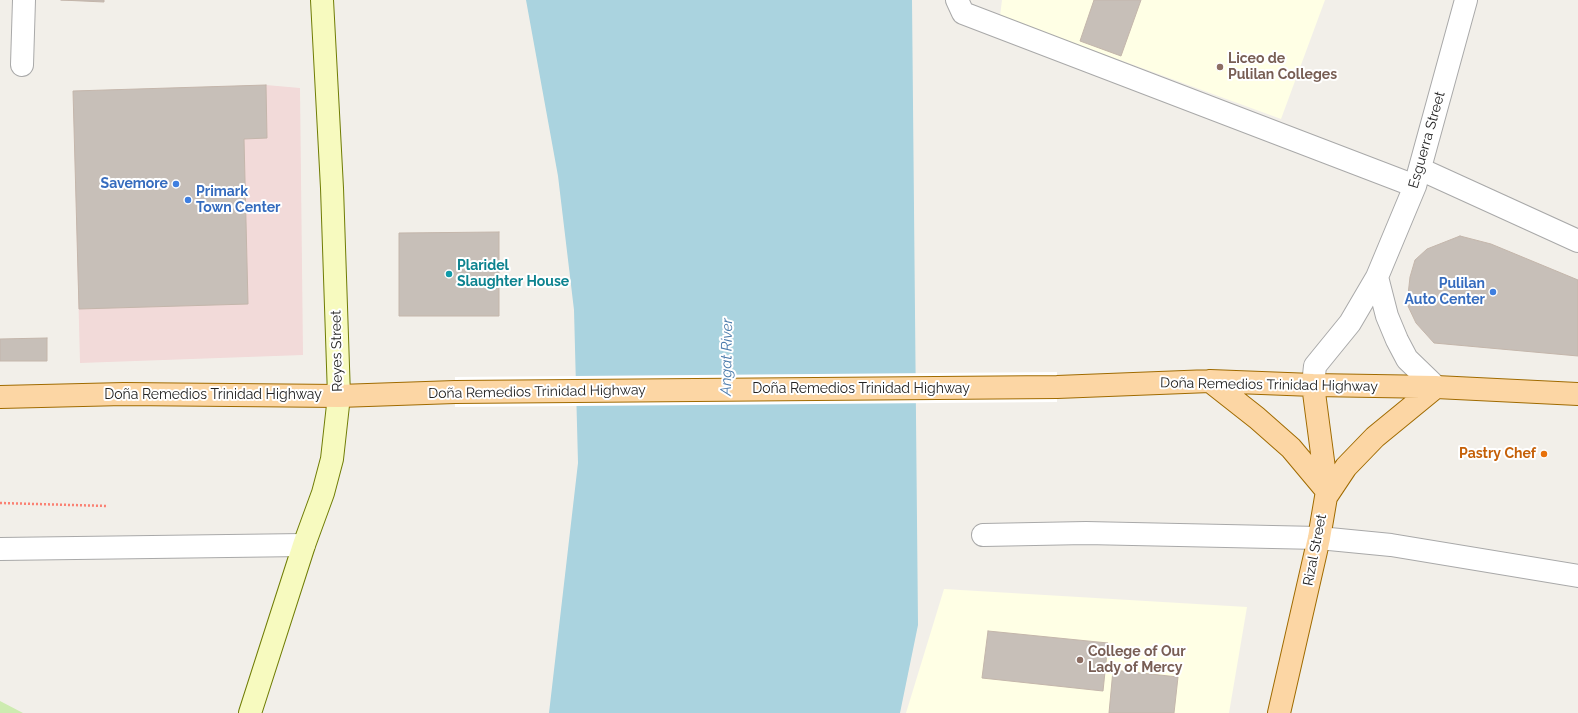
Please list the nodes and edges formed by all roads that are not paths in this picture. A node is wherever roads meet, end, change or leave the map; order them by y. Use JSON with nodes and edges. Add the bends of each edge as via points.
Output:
{"nodes":[{"id":1,"x":24,"y":0,"type":"edge"},
{"id":2,"x":322,"y":0,"type":"edge"},
{"id":3,"x":957,"y":0,"type":"edge"},
{"id":4,"x":1466,"y":0,"type":"edge"},
{"id":5,"x":22,"y":65,"type":"dead end"},
{"id":6,"x":1417,"y":178,"type":"junction"},
{"id":7,"x":1578,"y":241,"type":"edge"},
{"id":8,"x":1377,"y":277,"type":"junction"},
{"id":9,"x":1210,"y":382,"type":"junction"},
{"id":10,"x":1313,"y":385,"type":"junction"},
{"id":11,"x":1436,"y":387,"type":"junction"},
{"id":12,"x":1578,"y":394,"type":"edge"},
{"id":13,"x":339,"y":396,"type":"junction"},
{"id":14,"x":0,"y":397,"type":"edge"},
{"id":15,"x":1326,"y":494,"type":"junction"},
{"id":16,"x":983,"y":535,"type":"dead end"},
{"id":17,"x":1319,"y":538,"type":"junction"},
{"id":18,"x":304,"y":545,"type":"junction"},
{"id":19,"x":0,"y":549,"type":"edge"},
{"id":20,"x":1578,"y":576,"type":"edge"},
{"id":21,"x":250,"y":713,"type":"edge"},
{"id":22,"x":1279,"y":713,"type":"edge"}],
"edges":[{"from":1,"to":5,"type":"street"},
{"from":2,"to":13,"type":"street","name":"Reyes Street"},
{"from":3,"to":6,"type":"street","via":[[963,13]]},
{"from":4,"to":6,"type":"street","name":"Esguerra Street"},
{"from":6,"to":7,"type":"street"},
{"from":6,"to":8,"type":"street","name":"Esguerra Street"},
{"from":8,"to":10,"type":"street","name":"Esguerra Street","via":[[1350,323],[1315,366]]},
{"from":8,"to":11,"type":"street","via":[[1387,316],[1397,340],[1408,359]]},
{"from":9,"to":10,"type":"main road","name":"Doña Remedios Trinidad Highway"},
{"from":9,"to":13,"type":"main road","name":"Doña Remedios Trinidad Highway","via":[[1057,387],[455,392]]},
{"from":9,"to":15,"type":"main road","via":[[1291,448]]},
{"from":10,"to":11,"type":"main road","name":"Doña Remedios Trinidad Highway"},
{"from":10,"to":15,"type":"main road","name":"Rizal Street"},
{"from":11,"to":12,"type":"main road","name":"Doña Remedios Trinidad Highway"},
{"from":11,"to":15,"type":"main road","via":[[1375,437],[1346,467]]},
{"from":13,"to":14,"type":"main road","name":"Doña Remedios Trinidad Highway","via":[[124,394]]},
{"from":13,"to":18,"type":"street","name":"Reyes Street","via":[[332,459]]},
{"from":15,"to":17,"type":"main road","name":"Rizal Street"},
{"from":16,"to":17,"type":"street"},
{"from":17,"to":20,"type":"street","via":[[1391,545]]},
{"from":17,"to":22,"type":"main road","name":"Rizal Street"},
{"from":18,"to":19,"type":"street"},
{"from":18,"to":21,"type":"street","name":"Reyes Street"}]}
